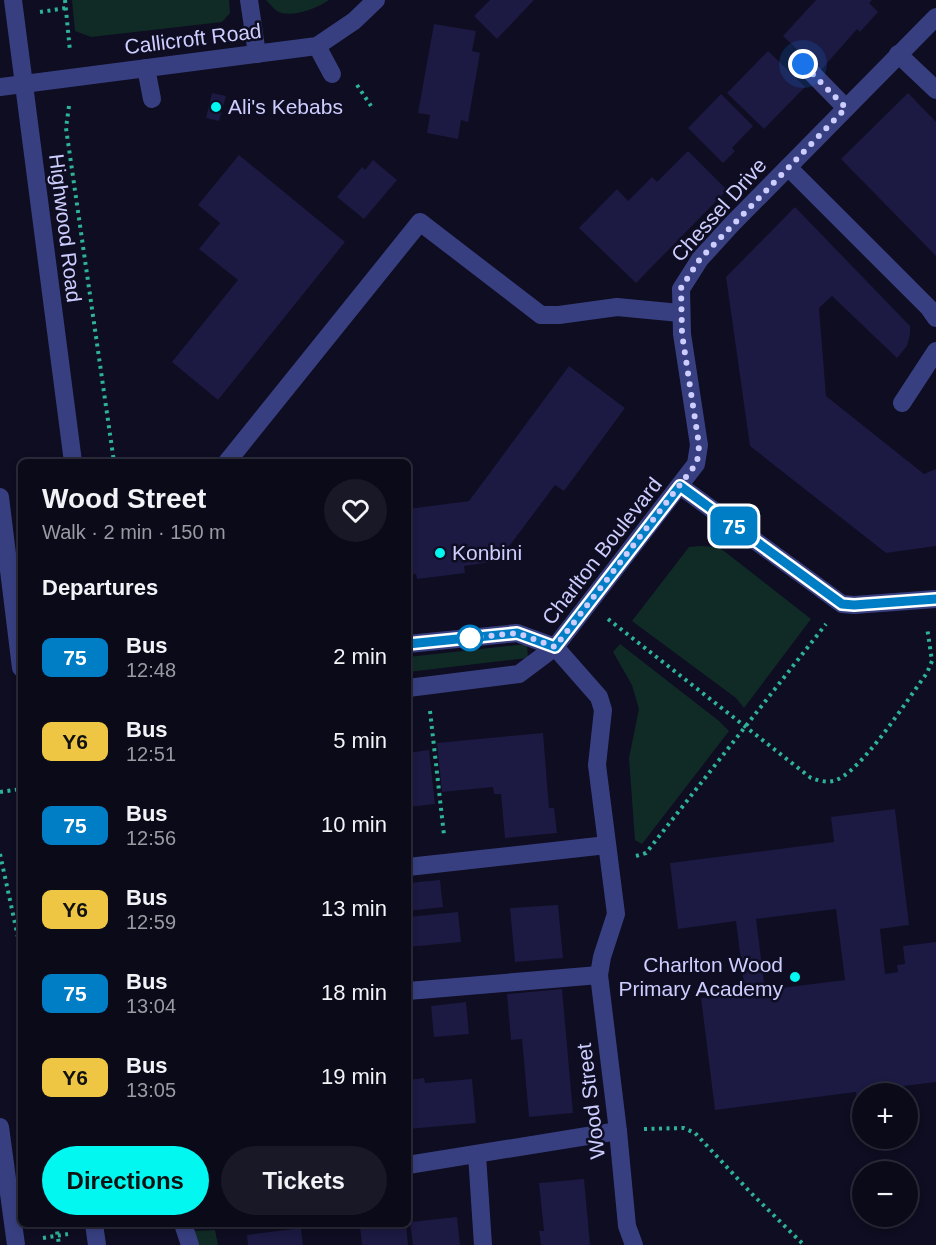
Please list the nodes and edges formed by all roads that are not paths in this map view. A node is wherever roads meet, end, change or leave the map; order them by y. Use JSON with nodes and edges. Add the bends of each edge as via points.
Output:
{"nodes":[{"id":1,"x":13,"y":0,"type":"edge"},
{"id":2,"x":249,"y":0,"type":"edge"},
{"id":3,"x":376,"y":0,"type":"edge"},
{"id":4,"x":936,"y":17,"type":"edge"},
{"id":5,"x":317,"y":46,"type":"junction"},
{"id":6,"x":256,"y":54,"type":"junction"},
{"id":7,"x":898,"y":54,"type":"junction"},
{"id":8,"x":803,"y":64,"type":"dead end"},
{"id":9,"x":146,"y":68,"type":"junction"},
{"id":10,"x":332,"y":74,"type":"dead end"},
{"id":11,"x":24,"y":84,"type":"junction"},
{"id":12,"x":0,"y":87,"type":"edge"},
{"id":13,"x":936,"y":90,"type":"edge"},
{"id":14,"x":152,"y":99,"type":"dead end"},
{"id":15,"x":846,"y":108,"type":"junction"},
{"id":16,"x":788,"y":166,"type":"junction"},
{"id":17,"x":680,"y":313,"type":"junction"},
{"id":18,"x":936,"y":318,"type":"edge"},
{"id":19,"x":936,"y":351,"type":"edge"},
{"id":20,"x":902,"y":402,"type":"dead end"},
{"id":21,"x":73,"y":459,"type":"edge"},
{"id":22,"x":229,"y":459,"type":"edge"},
{"id":23,"x":680,"y":486,"type":"junction"},
{"id":24,"x":0,"y":497,"type":"edge"},
{"id":25,"x":929,"y":599,"type":"edge"},
{"id":26,"x":18,"y":644,"type":"edge"},
{"id":27,"x":411,"y":644,"type":"edge"},
{"id":28,"x":555,"y":647,"type":"junction"},
{"id":29,"x":411,"y":688,"type":"edge"},
{"id":30,"x":607,"y":845,"type":"junction"},
{"id":31,"x":411,"y":867,"type":"edge"},
{"id":32,"x":599,"y":975,"type":"junction"},
{"id":33,"x":411,"y":991,"type":"edge"},
{"id":34,"x":0,"y":1127,"type":"edge"},
{"id":35,"x":618,"y":1131,"type":"junction"},
{"id":36,"x":477,"y":1155,"type":"junction"},
{"id":37,"x":411,"y":1166,"type":"edge"},
{"id":38,"x":94,"y":1227,"type":"edge"},
{"id":39,"x":184,"y":1227,"type":"edge"},
{"id":40,"x":16,"y":1245,"type":"edge"},
{"id":41,"x":97,"y":1245,"type":"edge"},
{"id":42,"x":190,"y":1245,"type":"edge"},
{"id":43,"x":483,"y":1245,"type":"edge"},
{"id":44,"x":634,"y":1245,"type":"edge"}],
"edges":[{"from":1,"to":11,"type":"street","name":"Highwood Road"},
{"from":2,"to":6,"type":"street"},
{"from":3,"to":5,"type":"street","name":"Callicroft Road","via":[[354,21]]},
{"from":4,"to":7,"type":"street","name":"Chessel Drive"},
{"from":5,"to":6,"type":"street","name":"Callicroft Road"},
{"from":5,"to":10,"type":"street"},
{"from":6,"to":9,"type":"street","name":"Callicroft Road"},
{"from":7,"to":13,"type":"street"},
{"from":7,"to":15,"type":"street","name":"Chessel Drive"},
{"from":8,"to":15,"type":"street"},
{"from":9,"to":11,"type":"street","name":"Callicroft Road"},
{"from":9,"to":14,"type":"street"},
{"from":11,"to":12,"type":"street","name":"Callicroft Road"},
{"from":11,"to":21,"type":"street","name":"Highwood Road"},
{"from":15,"to":16,"type":"street","name":"Chessel Drive"},
{"from":16,"to":17,"type":"street","name":"Chessel Drive","via":[[700,259],[681,288]]},
{"from":16,"to":18,"type":"street"},
{"from":17,"to":22,"type":"street","via":[[617,307],[541,315],[420,222]]},
{"from":17,"to":23,"type":"street","name":"Chessel Drive","via":[[699,445],[696,464]]},
{"from":19,"to":20,"type":"street"},
{"from":23,"to":25,"type":"street","name":"Charlton Boulevard","via":[[842,604]]},
{"from":23,"to":28,"type":"street","name":"Charlton Boulevard"},
{"from":24,"to":26,"type":"street"},
{"from":27,"to":28,"type":"street","name":"Charlton Boulevard","via":[[517,633]]},
{"from":28,"to":29,"type":"street","name":"Charlton Boulevard","via":[[519,674]]},
{"from":28,"to":30,"type":"street","name":"Wood Street","via":[[599,697],[603,710],[597,765]]},
{"from":30,"to":31,"type":"street"},
{"from":30,"to":32,"type":"street","name":"Wood Street","via":[[616,914]]},
{"from":32,"to":33,"type":"street"},
{"from":32,"to":35,"type":"street","name":"Wood Street"},
{"from":34,"to":40,"type":"street"},
{"from":35,"to":36,"type":"street"},
{"from":35,"to":44,"type":"street","name":"Wood Street","via":[[627,1226]]},
{"from":36,"to":37,"type":"street"},
{"from":36,"to":43,"type":"street"},
{"from":38,"to":41,"type":"street"},
{"from":39,"to":42,"type":"street"}]}
